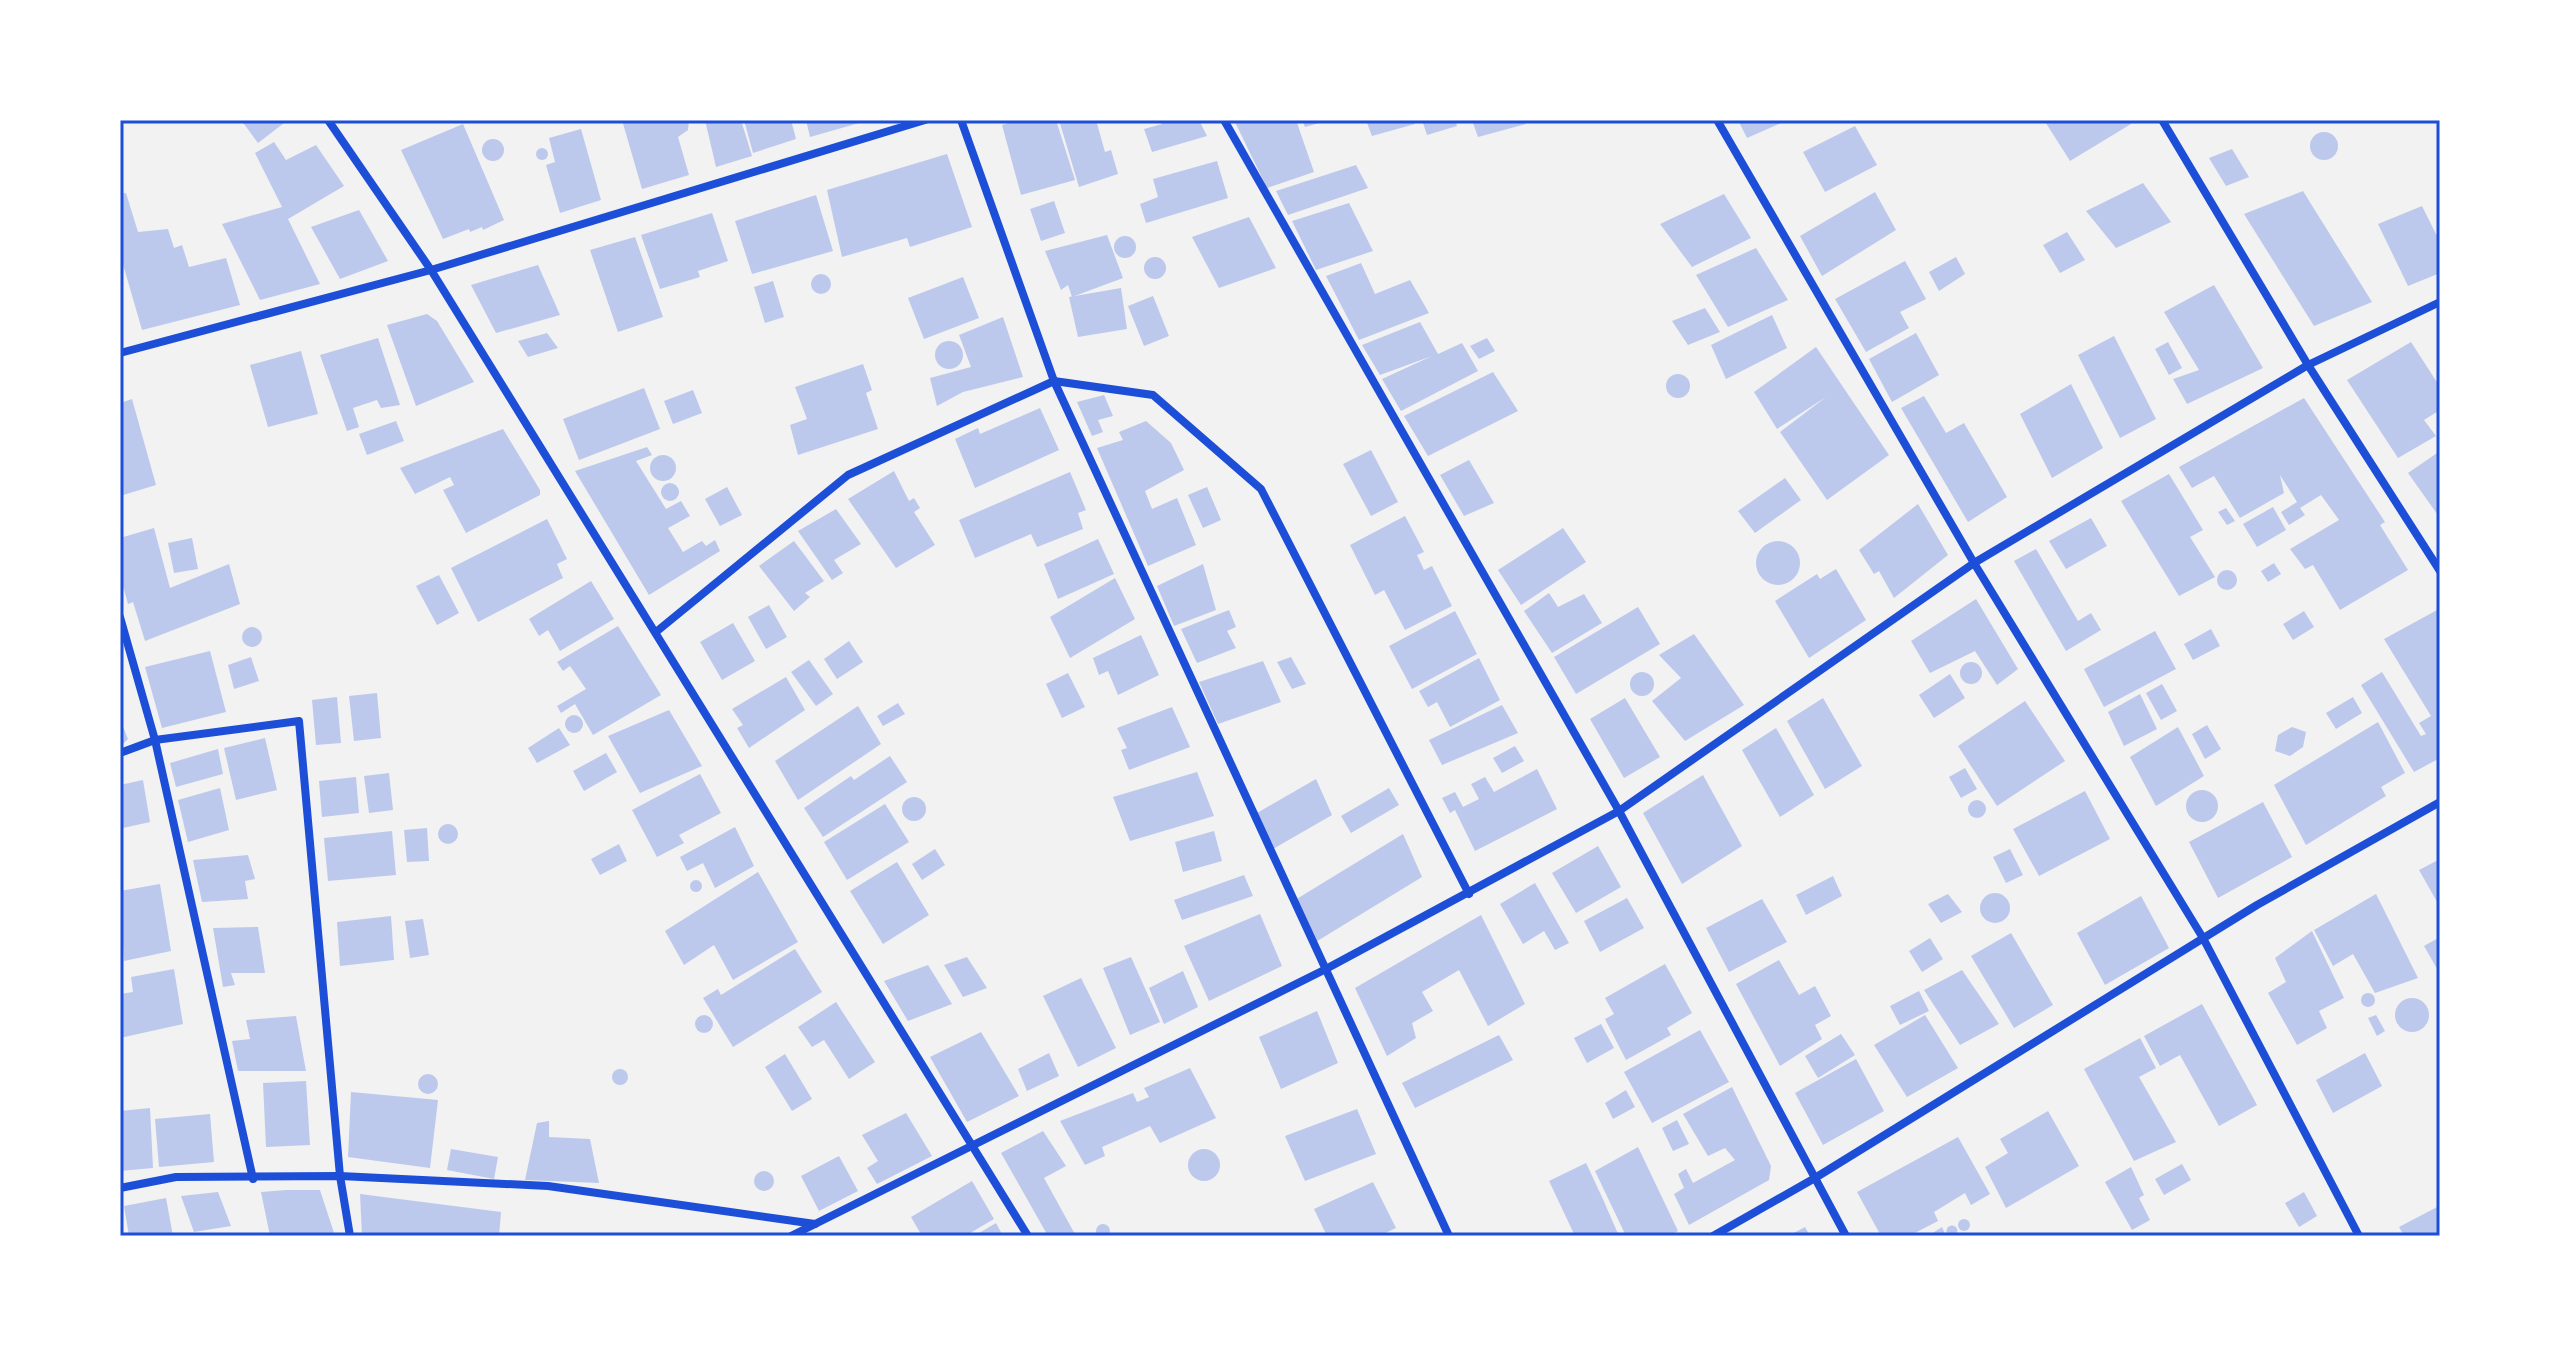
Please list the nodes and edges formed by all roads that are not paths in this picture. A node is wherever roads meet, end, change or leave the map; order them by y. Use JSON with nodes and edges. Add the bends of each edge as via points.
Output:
{"nodes":[{"id":1,"x":328,"y":120,"type":"edge"},
{"id":2,"x":925,"y":120,"type":"edge"},
{"id":3,"x":961,"y":120,"type":"edge"},
{"id":4,"x":1224,"y":120,"type":"edge"},
{"id":5,"x":1717,"y":120,"type":"edge"},
{"id":6,"x":2162,"y":120,"type":"edge"},
{"id":7,"x":431,"y":270,"type":"junction"},
{"id":8,"x":2440,"y":302,"type":"edge"},
{"id":9,"x":120,"y":353,"type":"edge"},
{"id":10,"x":2308,"y":365,"type":"junction"},
{"id":11,"x":1054,"y":381,"type":"junction"},
{"id":12,"x":1974,"y":563,"type":"junction"},
{"id":13,"x":2440,"y":571,"type":"edge"},
{"id":14,"x":120,"y":617,"type":"edge"},
{"id":15,"x":656,"y":632,"type":"junction"},
{"id":16,"x":155,"y":740,"type":"junction"},
{"id":17,"x":120,"y":753,"type":"edge"},
{"id":18,"x":2440,"y":802,"type":"edge"},
{"id":19,"x":1619,"y":811,"type":"junction"},
{"id":20,"x":1469,"y":894,"type":"junction"},
{"id":21,"x":2203,"y":938,"type":"junction"},
{"id":22,"x":1324,"y":970,"type":"junction"},
{"id":23,"x":973,"y":1146,"type":"junction"},
{"id":24,"x":340,"y":1176,"type":"junction"},
{"id":25,"x":1815,"y":1178,"type":"junction"},
{"id":26,"x":253,"y":1179,"type":"junction"},
{"id":27,"x":120,"y":1188,"type":"edge"},
{"id":28,"x":819,"y":1225,"type":"junction"},
{"id":29,"x":350,"y":1236,"type":"edge"},
{"id":30,"x":791,"y":1236,"type":"edge"},
{"id":31,"x":1028,"y":1236,"type":"edge"},
{"id":32,"x":1449,"y":1236,"type":"edge"},
{"id":33,"x":1713,"y":1236,"type":"edge"},
{"id":34,"x":1846,"y":1236,"type":"edge"},
{"id":35,"x":2359,"y":1236,"type":"edge"}],
"edges":[{"from":1,"to":7,"type":"street"},
{"from":2,"to":7,"type":"street"},
{"from":3,"to":11,"type":"street"},
{"from":4,"to":19,"type":"street"},
{"from":5,"to":12,"type":"street"},
{"from":6,"to":10,"type":"street"},
{"from":7,"to":9,"type":"street"},
{"from":7,"to":15,"type":"street"},
{"from":8,"to":10,"type":"street"},
{"from":10,"to":12,"type":"street"},
{"from":10,"to":13,"type":"street"},
{"from":11,"to":15,"type":"street","via":[[848,475]]},
{"from":11,"to":20,"type":"street","via":[[1153,395],[1261,489]]},
{"from":11,"to":22,"type":"street"},
{"from":12,"to":19,"type":"street"},
{"from":12,"to":21,"type":"street"},
{"from":14,"to":16,"type":"street"},
{"from":15,"to":23,"type":"street"},
{"from":16,"to":17,"type":"street"},
{"from":16,"to":24,"type":"street","via":[[299,721]]},
{"from":16,"to":26,"type":"street"},
{"from":18,"to":21,"type":"street"},
{"from":19,"to":20,"type":"street"},
{"from":19,"to":25,"type":"street"},
{"from":20,"to":22,"type":"street"},
{"from":21,"to":25,"type":"street"},
{"from":21,"to":35,"type":"street"},
{"from":22,"to":23,"type":"street"},
{"from":22,"to":32,"type":"street"},
{"from":23,"to":28,"type":"street"},
{"from":23,"to":31,"type":"street"},
{"from":24,"to":26,"type":"street"},
{"from":24,"to":28,"type":"street","via":[[548,1186]]},
{"from":24,"to":29,"type":"street"},
{"from":25,"to":33,"type":"street"},
{"from":25,"to":34,"type":"street"},
{"from":26,"to":27,"type":"street","via":[[176,1177]]},
{"from":28,"to":30,"type":"street"}]}
